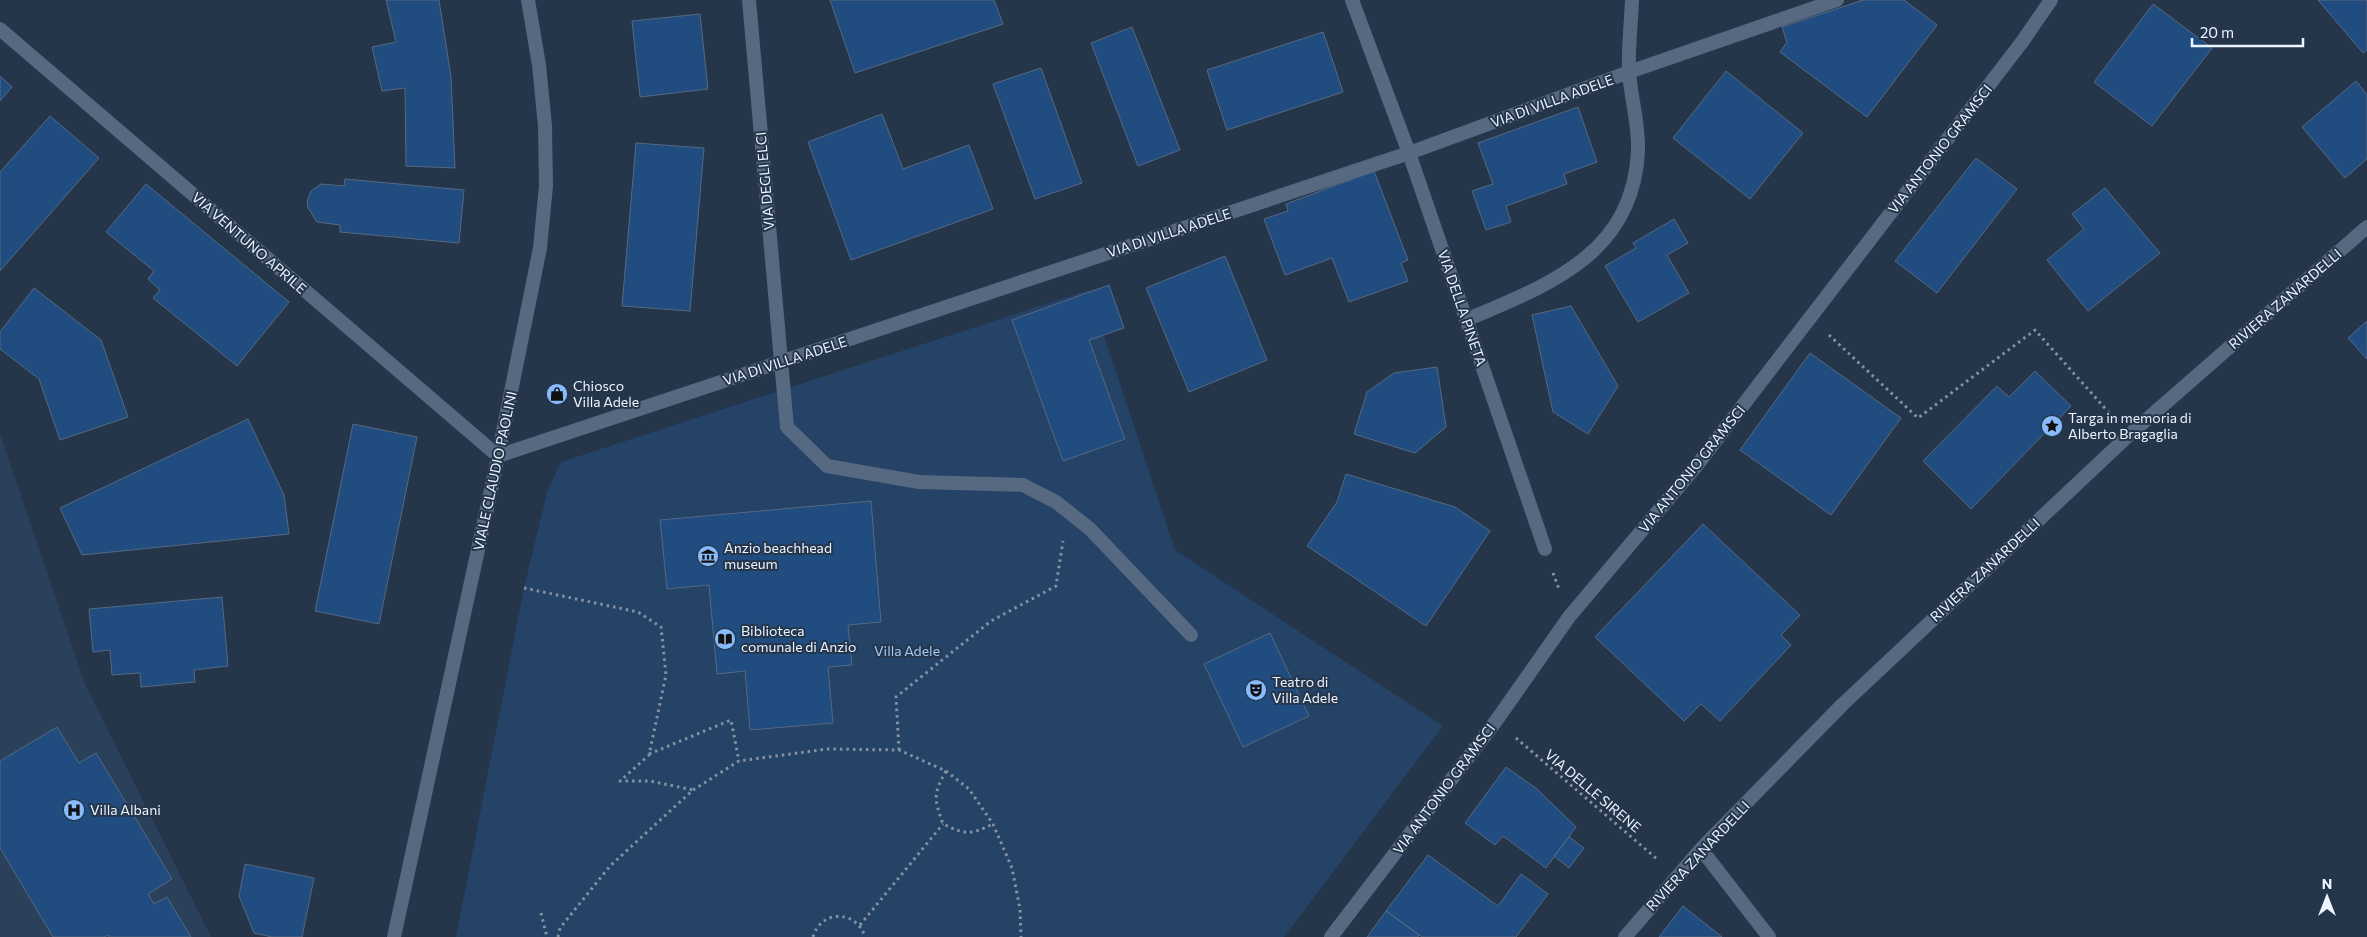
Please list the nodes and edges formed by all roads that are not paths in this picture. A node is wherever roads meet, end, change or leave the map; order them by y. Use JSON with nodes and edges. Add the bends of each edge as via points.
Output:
{"nodes":[{"id":1,"x":528,"y":0,"type":"edge"},
{"id":2,"x":749,"y":0,"type":"edge"},
{"id":3,"x":1352,"y":0,"type":"edge"},
{"id":4,"x":1632,"y":0,"type":"edge"},
{"id":5,"x":1837,"y":0,"type":"edge"},
{"id":6,"x":2051,"y":0,"type":"edge"},
{"id":7,"x":0,"y":28,"type":"edge"},
{"id":8,"x":1629,"y":72,"type":"junction"},
{"id":9,"x":1409,"y":153,"type":"junction"},
{"id":10,"x":2367,"y":227,"type":"edge"},
{"id":11,"x":1466,"y":320,"type":"junction"},
{"id":12,"x":782,"y":362,"type":"junction"},
{"id":13,"x":498,"y":456,"type":"junction"},
{"id":14,"x":1545,"y":549,"type":"road end"},
{"id":15,"x":1191,"y":635,"type":"dead end"},
{"id":16,"x":1701,"y":849,"type":"junction"},
{"id":17,"x":394,"y":937,"type":"edge"},
{"id":18,"x":1331,"y":937,"type":"edge"},
{"id":19,"x":1625,"y":937,"type":"edge"},
{"id":20,"x":1769,"y":937,"type":"edge"}],
"edges":[{"from":1,"to":13,"type":"street","name":"VIALE CLAUDIO PAOLINI","via":[[542,93],[546,186],[534,287]]},
{"from":2,"to":12,"type":"street","name":"VIA DEGLI ELCI"},
{"from":3,"to":9,"type":"street","name":"VIA DELLA PINETA"},
{"from":4,"to":8,"type":"street"},
{"from":5,"to":8,"type":"street","name":"VIA DI VILLA ADELE"},
{"from":6,"to":18,"type":"street","name":"VIA ANTONIO GRAMSCI","via":[[1697,465],[1569,617],[1496,721]]},
{"from":7,"to":13,"type":"street","name":"VIA VENTUNO APRILE"},
{"from":8,"to":9,"type":"street","name":"VIA DI VILLA ADELE"},
{"from":8,"to":11,"type":"street","via":[[1637,119],[1635,177],[1622,213],[1608,237],[1561,277]]},
{"from":9,"to":11,"type":"street","name":"VIA DELLA PINETA"},
{"from":9,"to":12,"type":"street","name":"VIA DI VILLA ADELE"},
{"from":10,"to":16,"type":"street","name":"RIVIERA ZANARDELLI","via":[[2129,435],[1842,705]]},
{"from":11,"to":14,"type":"street","name":"VIA DELLA PINETA"},
{"from":12,"to":13,"type":"street","name":"VIA DI VILLA ADELE"},
{"from":12,"to":15,"type":"street","name":"VIA DEGLI ELCI","via":[[787,427],[827,466],[919,482],[1023,485],[1056,502],[1090,529]]},
{"from":13,"to":17,"type":"street","name":"VIALE CLAUDIO PAOLINI"},
{"from":16,"to":19,"type":"street","name":"RIVIERA ZANARDELLI"},
{"from":16,"to":20,"type":"street"}]}
